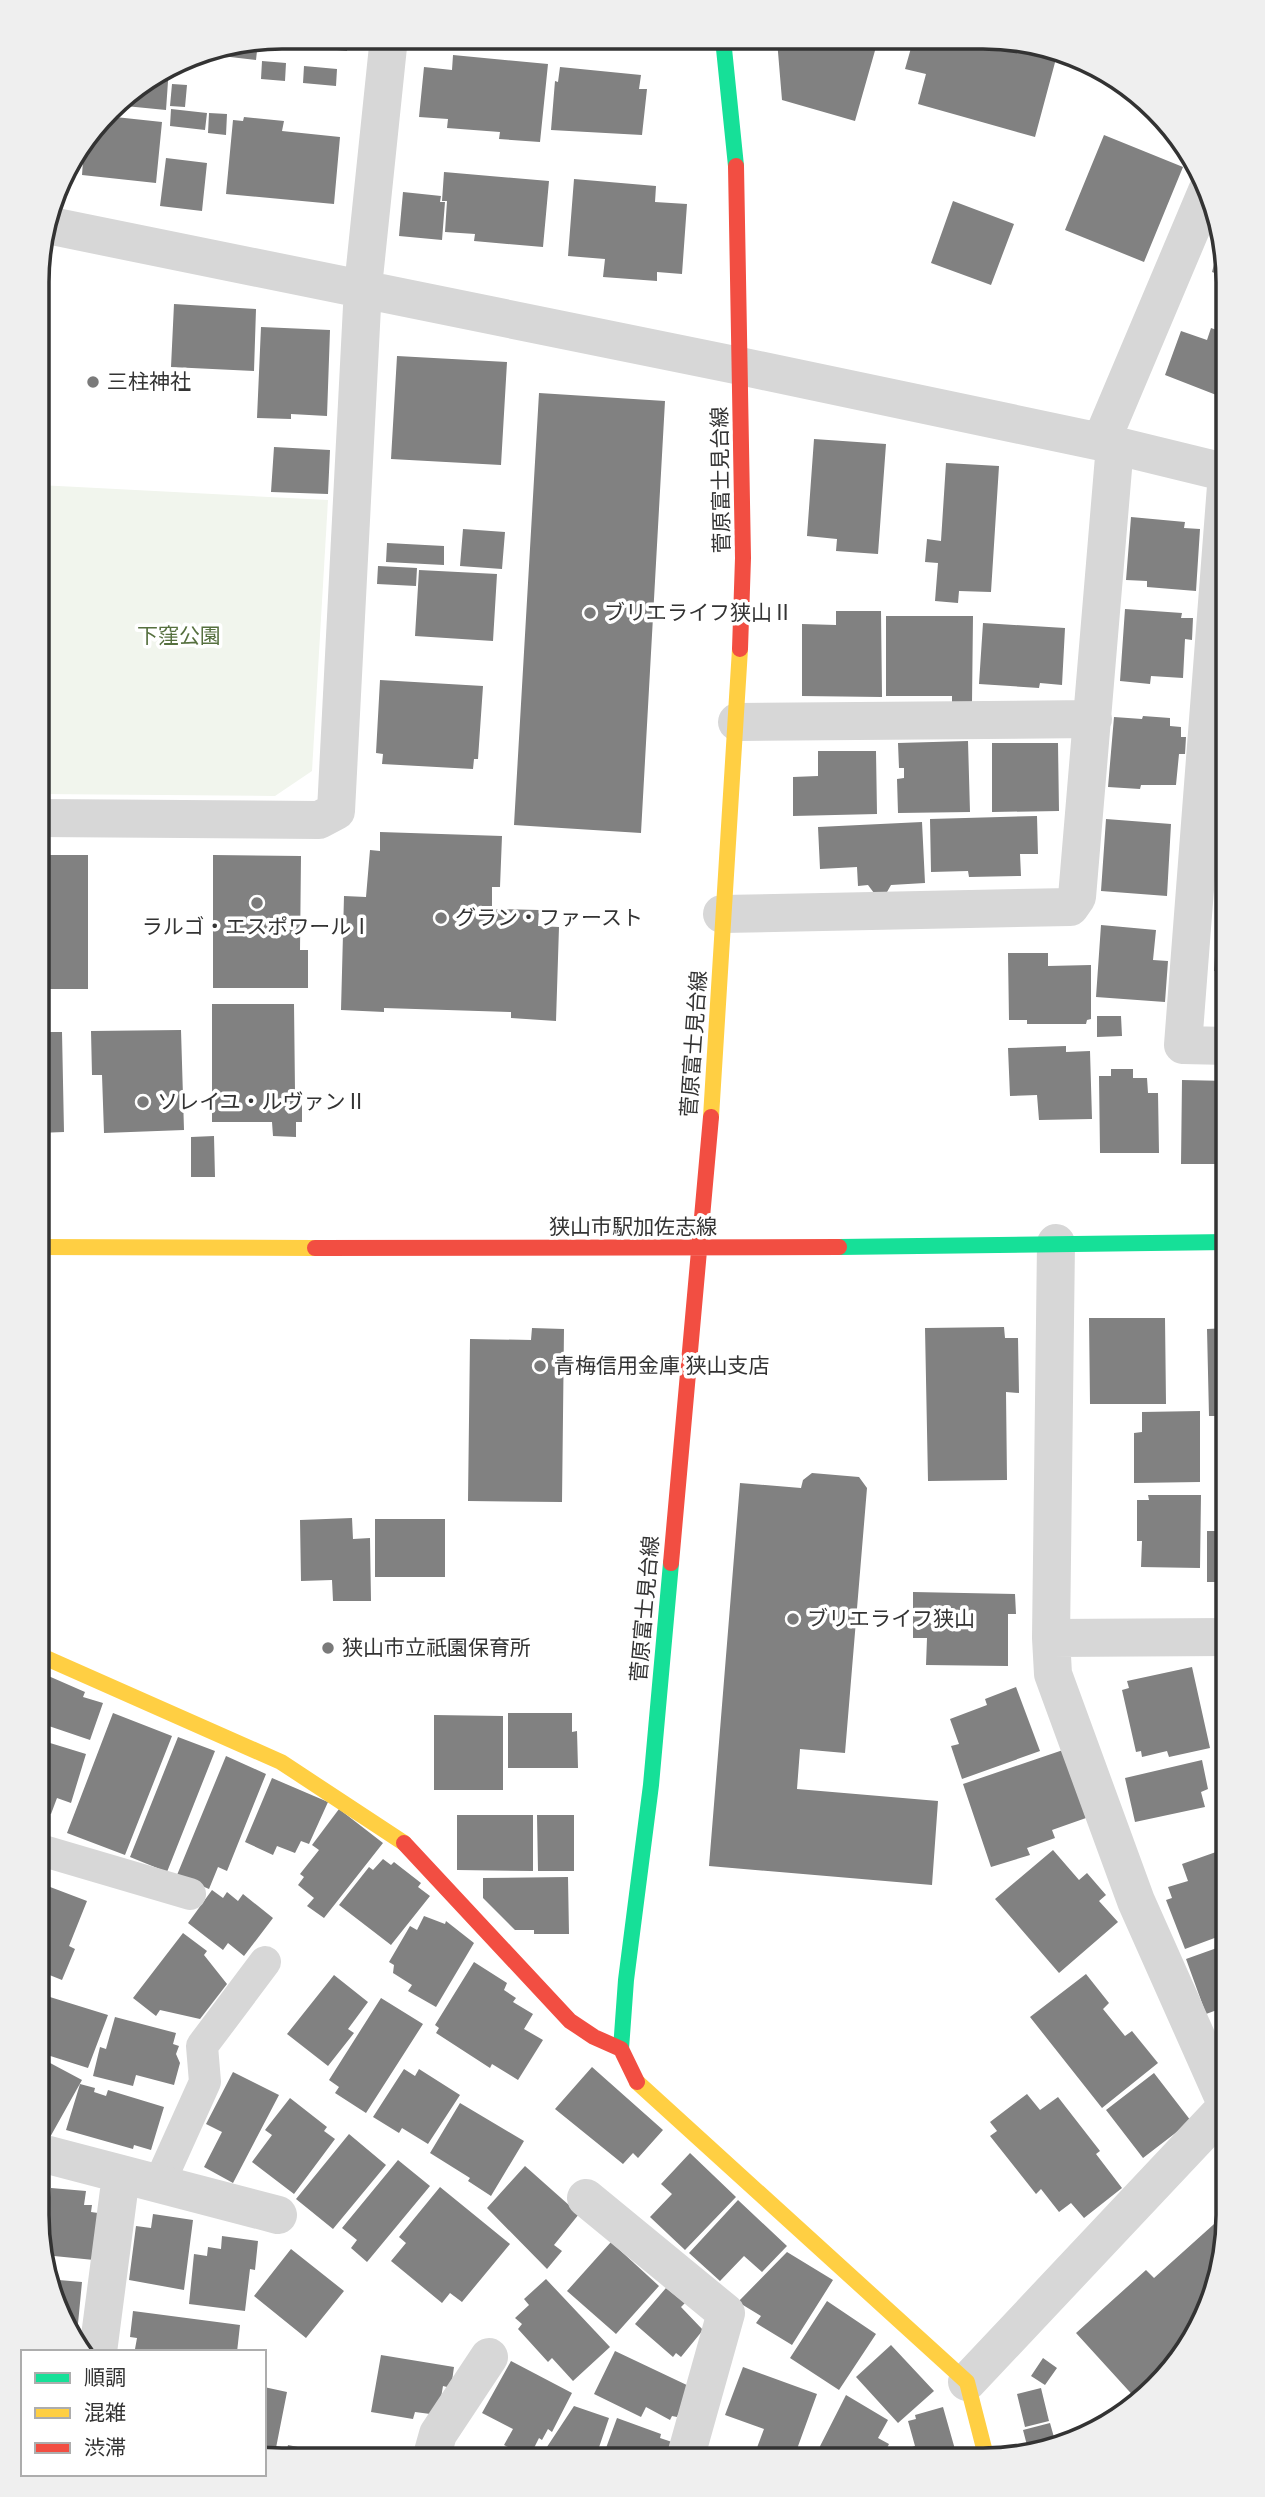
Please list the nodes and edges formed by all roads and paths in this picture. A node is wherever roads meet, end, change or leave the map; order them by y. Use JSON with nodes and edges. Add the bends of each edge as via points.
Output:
{"nodes":[{"id":1,"x":387,"y":49,"type":"edge"},
{"id":2,"x":724,"y":49,"type":"edge"},
{"id":3,"x":1202,"y":203,"type":"edge"},
{"id":4,"x":58,"y":219,"type":"edge"},
{"id":5,"x":363,"y":287,"type":"junction"},
{"id":6,"x":740,"y":366,"type":"junction"},
{"id":7,"x":1108,"y":444,"type":"junction"},
{"id":8,"x":1216,"y":470,"type":"edge"},
{"id":9,"x":1093,"y":719,"type":"junction"},
{"id":10,"x":737,"y":722,"type":"junction"},
{"id":11,"x":1216,"y":769,"type":"edge"},
{"id":12,"x":1215,"y":794,"type":"edge"},
{"id":13,"x":49,"y":818,"type":"edge"},
{"id":14,"x":722,"y":914,"type":"junction"},
{"id":15,"x":1216,"y":1046,"type":"edge"},
{"id":16,"x":1216,"y":1242,"type":"edge"},
{"id":17,"x":1056,"y":1243,"type":"junction"},
{"id":18,"x":49,"y":1247,"type":"edge"},
{"id":19,"x":697,"y":1249,"type":"junction"},
{"id":20,"x":1216,"y":1637,"type":"edge"},
{"id":21,"x":1051,"y":1638,"type":"junction"},
{"id":22,"x":49,"y":1659,"type":"edge"},
{"id":23,"x":49,"y":1853,"type":"edge"},
{"id":24,"x":190,"y":1895,"type":"dead end"},
{"id":25,"x":265,"y":1962,"type":"dead end"},
{"id":26,"x":621,"y":2049,"type":"junction"},
{"id":27,"x":1216,"y":2082,"type":"edge"},
{"id":28,"x":1216,"y":2119,"type":"edge"},
{"id":29,"x":49,"y":2155,"type":"edge"},
{"id":30,"x":121,"y":2175,"type":"junction"},
{"id":31,"x":159,"y":2184,"type":"junction"},
{"id":32,"x":586,"y":2198,"type":"dead end"},
{"id":33,"x":278,"y":2215,"type":"dead end"},
{"id":34,"x":97,"y":2350,"type":"edge"},
{"id":35,"x":489,"y":2357,"type":"dead end"},
{"id":36,"x":967,"y":2382,"type":"junction"},
{"id":37,"x":434,"y":2448,"type":"edge"},
{"id":38,"x":688,"y":2448,"type":"edge"},
{"id":39,"x":983,"y":2448,"type":"edge"}],
"edges":[{"from":1,"to":5,"type":"street"},
{"from":2,"to":6,"type":"street","name":"菅原富士見台線","via":[[737,171]]},
{"from":3,"to":7,"type":"street"},
{"from":4,"to":5,"type":"street"},
{"from":5,"to":6,"type":"street"},
{"from":5,"to":13,"type":"street","via":[[337,811],[319,820]]},
{"from":6,"to":7,"type":"street"},
{"from":6,"to":10,"type":"street","name":"菅原富士見台線","via":[[743,558]]},
{"from":7,"to":8,"type":"street"},
{"from":7,"to":9,"type":"street"},
{"from":9,"to":10,"type":"street"},
{"from":9,"to":14,"type":"street","via":[[1077,897],[1070,907]]},
{"from":10,"to":14,"type":"street","name":"菅原富士見台線"},
{"from":11,"to":12,"type":"street"},
{"from":12,"to":15,"type":"street","via":[[1183,1045]]},
{"from":14,"to":19,"type":"street","name":"菅原富士見台線","via":[[716,1060]]},
{"from":16,"to":17,"type":"street","name":"狭山市駅加佐志線"},
{"from":17,"to":19,"type":"street","name":"狭山市駅加佐志線"},
{"from":17,"to":21,"type":"street"},
{"from":18,"to":19,"type":"street","name":"狭山市駅加佐志線"},
{"from":19,"to":26,"type":"street","name":"菅原富士見台線","via":[[651,1786]]},
{"from":20,"to":21,"type":"street"},
{"from":21,"to":27,"type":"street","via":[[1053,1674],[1136,1901]]},
{"from":22,"to":26,"type":"street","via":[[281,1762],[405,1843],[570,2021]]},
{"from":23,"to":24,"type":"lane"},
{"from":25,"to":31,"type":"lane","via":[[202,2046],[205,2082]]},
{"from":26,"to":36,"type":"street","via":[[636,2081]]},
{"from":28,"to":36,"type":"street"},
{"from":29,"to":30,"type":"street"},
{"from":30,"to":31,"type":"street"},
{"from":30,"to":34,"type":"street"},
{"from":31,"to":33,"type":"street"},
{"from":32,"to":38,"type":"street","via":[[726,2313]]},
{"from":35,"to":37,"type":"street","via":[[438,2434]]},
{"from":36,"to":39,"type":"street"}]}
